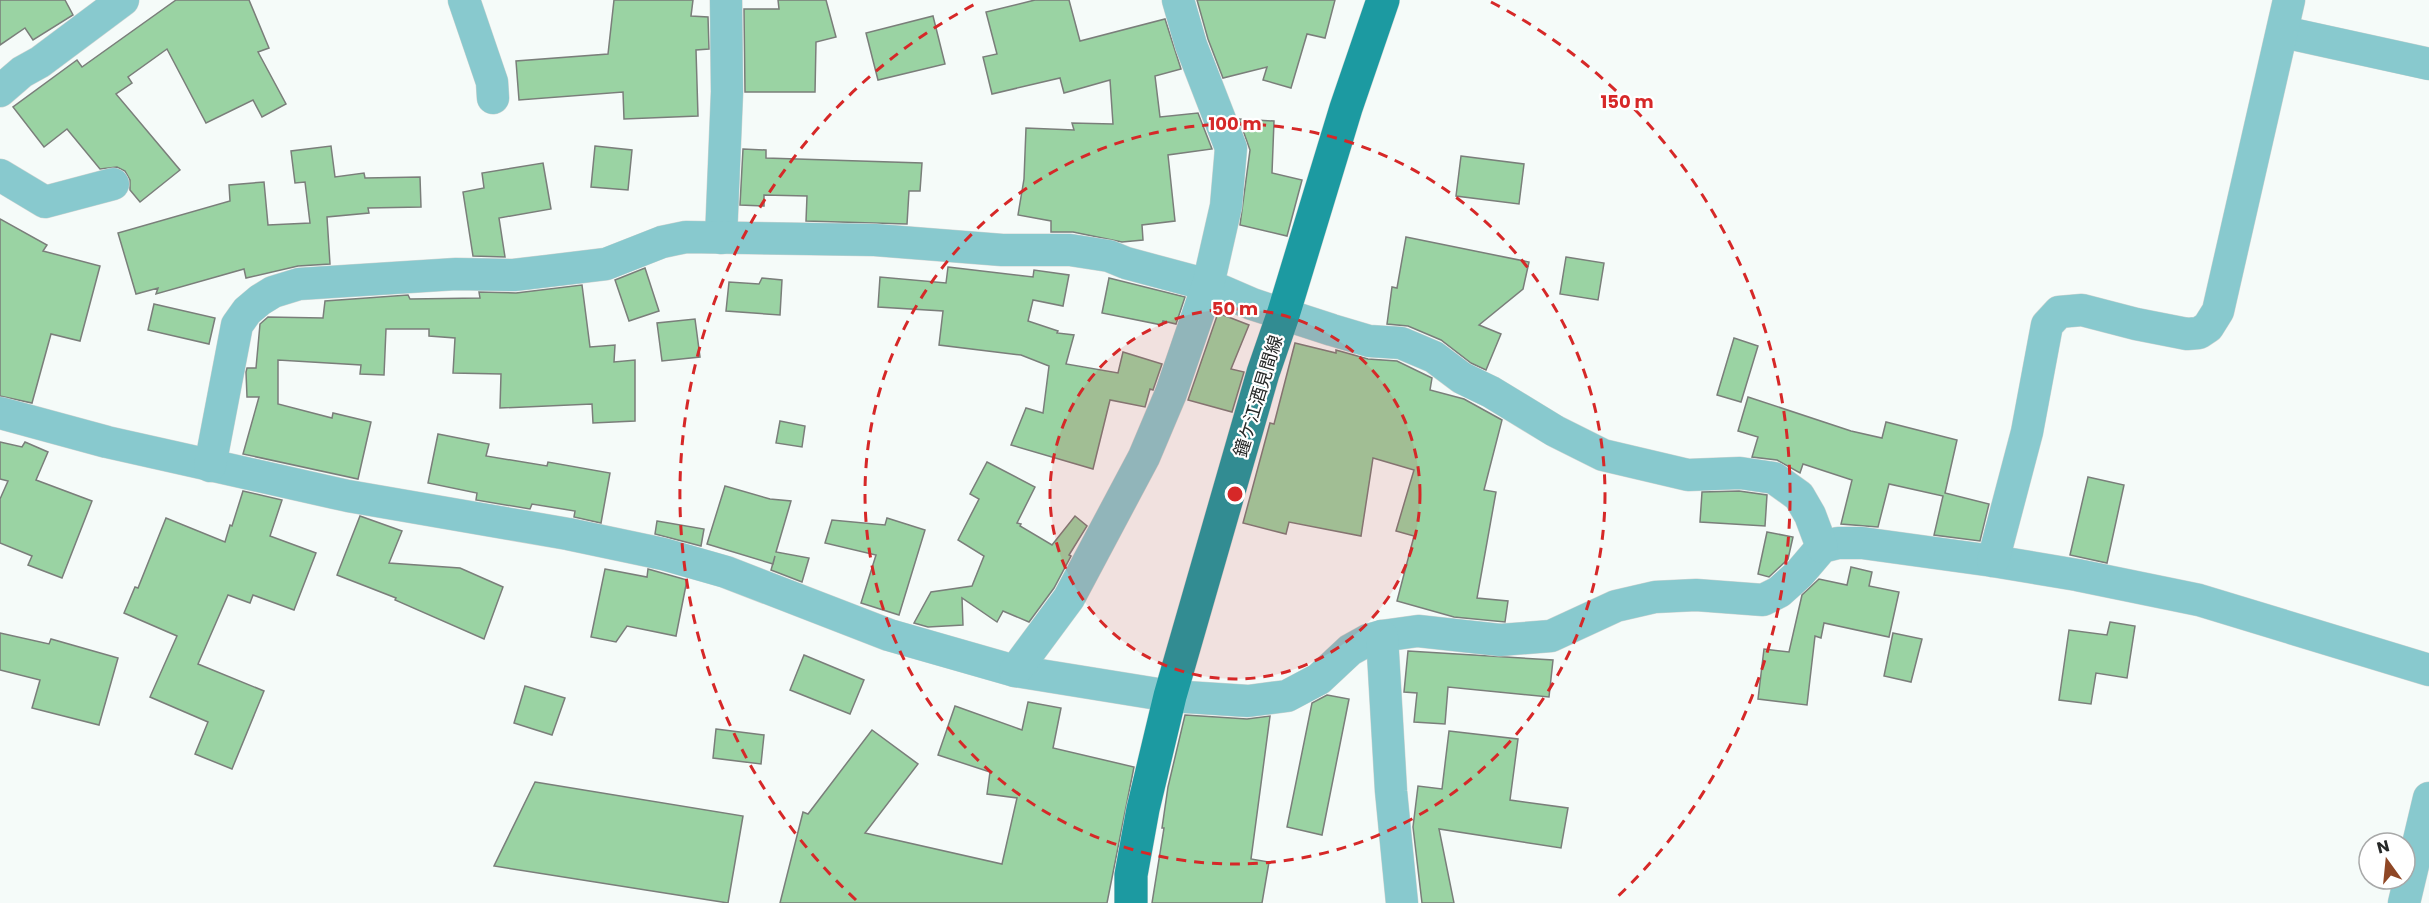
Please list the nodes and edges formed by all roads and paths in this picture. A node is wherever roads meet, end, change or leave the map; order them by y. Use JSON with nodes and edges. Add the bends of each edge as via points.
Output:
{"nodes":[{"id":1,"x":123,"y":0,"type":"edge"},
{"id":2,"x":464,"y":0,"type":"edge"},
{"id":3,"x":726,"y":0,"type":"edge"},
{"id":4,"x":1178,"y":0,"type":"edge"},
{"id":5,"x":1383,"y":0,"type":"edge"},
{"id":6,"x":2289,"y":0,"type":"edge"},
{"id":7,"x":2283,"y":32,"type":"junction"},
{"id":8,"x":2429,"y":64,"type":"edge"},
{"id":9,"x":0,"y":91,"type":"edge"},
{"id":10,"x":493,"y":98,"type":"dead end"},
{"id":11,"x":0,"y":175,"type":"edge"},
{"id":12,"x":113,"y":184,"type":"dead end"},
{"id":13,"x":721,"y":238,"type":"junction"},
{"id":14,"x":1208,"y":285,"type":"junction"},
{"id":15,"x":1283,"y":315,"type":"junction"},
{"id":16,"x":0,"y":413,"type":"edge"},
{"id":17,"x":210,"y":466,"type":"junction"},
{"id":18,"x":1822,"y":547,"type":"junction"},
{"id":19,"x":1993,"y":561,"type":"junction"},
{"id":20,"x":1382,"y":636,"type":"junction"},
{"id":21,"x":2429,"y":670,"type":"edge"},
{"id":22,"x":1015,"y":671,"type":"junction"},
{"id":23,"x":1170,"y":696,"type":"junction"},
{"id":24,"x":2429,"y":798,"type":"edge"},
{"id":25,"x":1131,"y":903,"type":"edge"},
{"id":26,"x":1402,"y":903,"type":"edge"},
{"id":27,"x":2404,"y":903,"type":"edge"}],
"edges":[{"from":1,"to":9,"type":"street"},
{"from":2,"to":10,"type":"street","via":[[492,82]]},
{"from":3,"to":13,"type":"street"},
{"from":4,"to":14,"type":"street","via":[[1231,148],[1226,206]]},
{"from":5,"to":15,"type":"main road","name":"鐘ケ江酒見間線"},
{"from":6,"to":7,"type":"street"},
{"from":7,"to":8,"type":"street"},
{"from":7,"to":19,"type":"street","via":[[2218,311],[2208,327],[2187,334],[2082,310],[2059,312],[2051,318],[2027,432]]},
{"from":11,"to":12,"type":"street","via":[[45,202]]},
{"from":13,"to":14,"type":"street","via":[[875,240],[1002,250],[1070,250],[1109,256]]},
{"from":13,"to":17,"type":"street","via":[[686,237],[662,242],[606,264],[514,275],[456,274],[299,284],[273,292],[247,311],[237,325]]},
{"from":14,"to":15,"type":"street"},
{"from":14,"to":22,"type":"street","via":[[1144,457],[1069,598]]},
{"from":15,"to":18,"type":"street","via":[[1369,340],[1409,346],[1603,455],[1688,475],[1740,473],[1774,478],[1799,495]]},
{"from":15,"to":23,"type":"main road","name":"鐘ケ江酒見間線"},
{"from":16,"to":17,"type":"street"},
{"from":17,"to":22,"type":"street","via":[[348,496],[663,554],[726,572],[889,635]]},
{"from":18,"to":19,"type":"street","via":[[1862,543]]},
{"from":18,"to":20,"type":"street","via":[[1779,592],[1763,600],[1696,595],[1655,597],[1616,606],[1551,636],[1500,640],[1418,631]]},
{"from":19,"to":21,"type":"street","via":[[2199,600]]},
{"from":20,"to":23,"type":"street","via":[[1350,650],[1319,679],[1287,696],[1248,701]]},
{"from":20,"to":26,"type":"street"},
{"from":22,"to":23,"type":"street"},
{"from":23,"to":25,"type":"main road","name":"鐘ケ江酒見間線","via":[[1139,831],[1131,875]]},
{"from":24,"to":27,"type":"street"}]}
